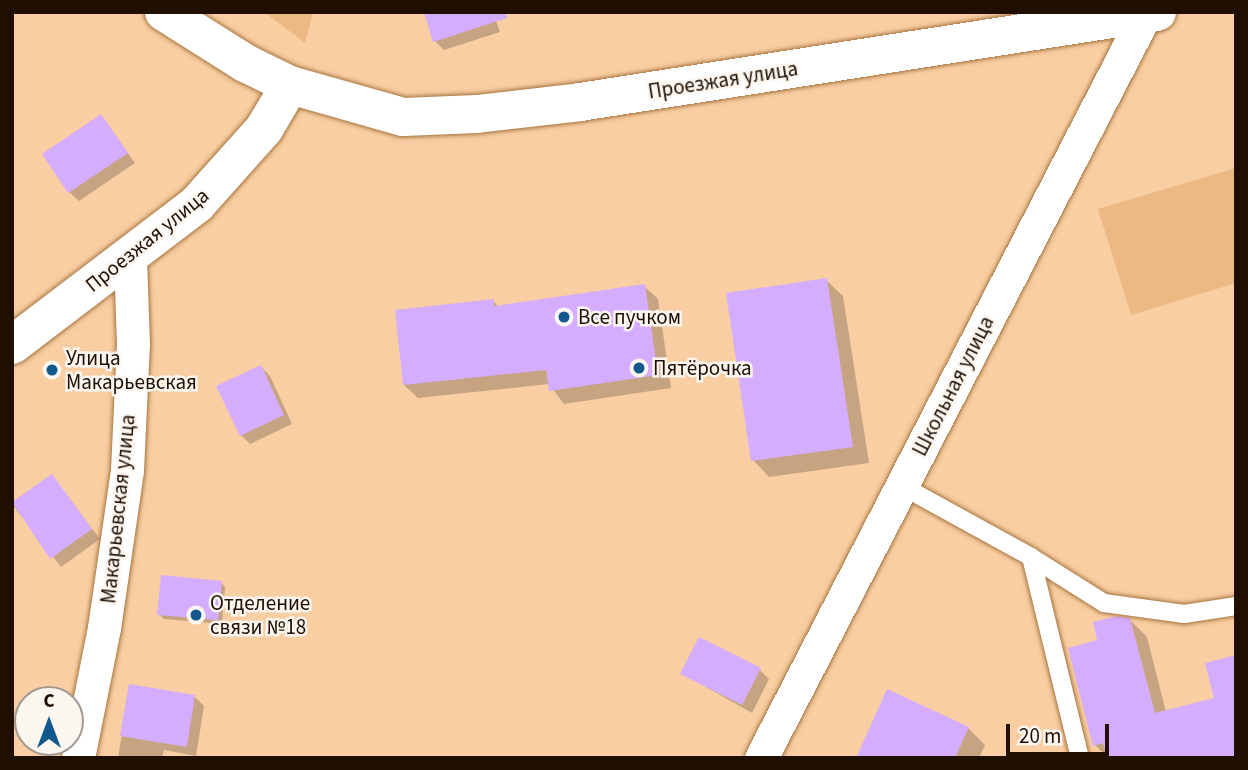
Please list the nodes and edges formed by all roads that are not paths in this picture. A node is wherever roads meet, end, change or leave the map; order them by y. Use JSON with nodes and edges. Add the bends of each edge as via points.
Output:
{"nodes":[{"id":1,"x":1151,"y":14,"type":"edge"},
{"id":2,"x":172,"y":18,"type":"edge"},
{"id":3,"x":290,"y":85,"type":"junction"},
{"id":4,"x":130,"y":258,"type":"junction"},
{"id":5,"x":12,"y":345,"type":"edge"},
{"id":6,"x":902,"y":486,"type":"junction"},
{"id":7,"x":1031,"y":556,"type":"junction"},
{"id":8,"x":1236,"y":606,"type":"edge"},
{"id":9,"x":78,"y":758,"type":"edge"},
{"id":10,"x":761,"y":758,"type":"edge"},
{"id":11,"x":1080,"y":758,"type":"edge"}],
"edges":[{"from":1,"to":3,"type":"main road","name":"Проезжая улица","via":[[477,114],[403,117]]},
{"from":1,"to":6,"type":"street","name":"Школьная улица"},
{"from":2,"to":3,"type":"main road","name":"Проезжая улица"},
{"from":3,"to":4,"type":"main road","name":"Проезжая улица","via":[[264,129],[236,163],[197,204]]},
{"from":4,"to":5,"type":"main road","name":"Проезжая улица"},
{"from":4,"to":9,"type":"street","name":"Макарьевская улица","via":[[133,344],[127,470],[104,628]]},
{"from":6,"to":7,"type":"lane"},
{"from":6,"to":10,"type":"street","name":"Школьная улица"},
{"from":7,"to":8,"type":"lane","via":[[1104,603],[1184,614]]},
{"from":7,"to":11,"type":"lane"}]}
